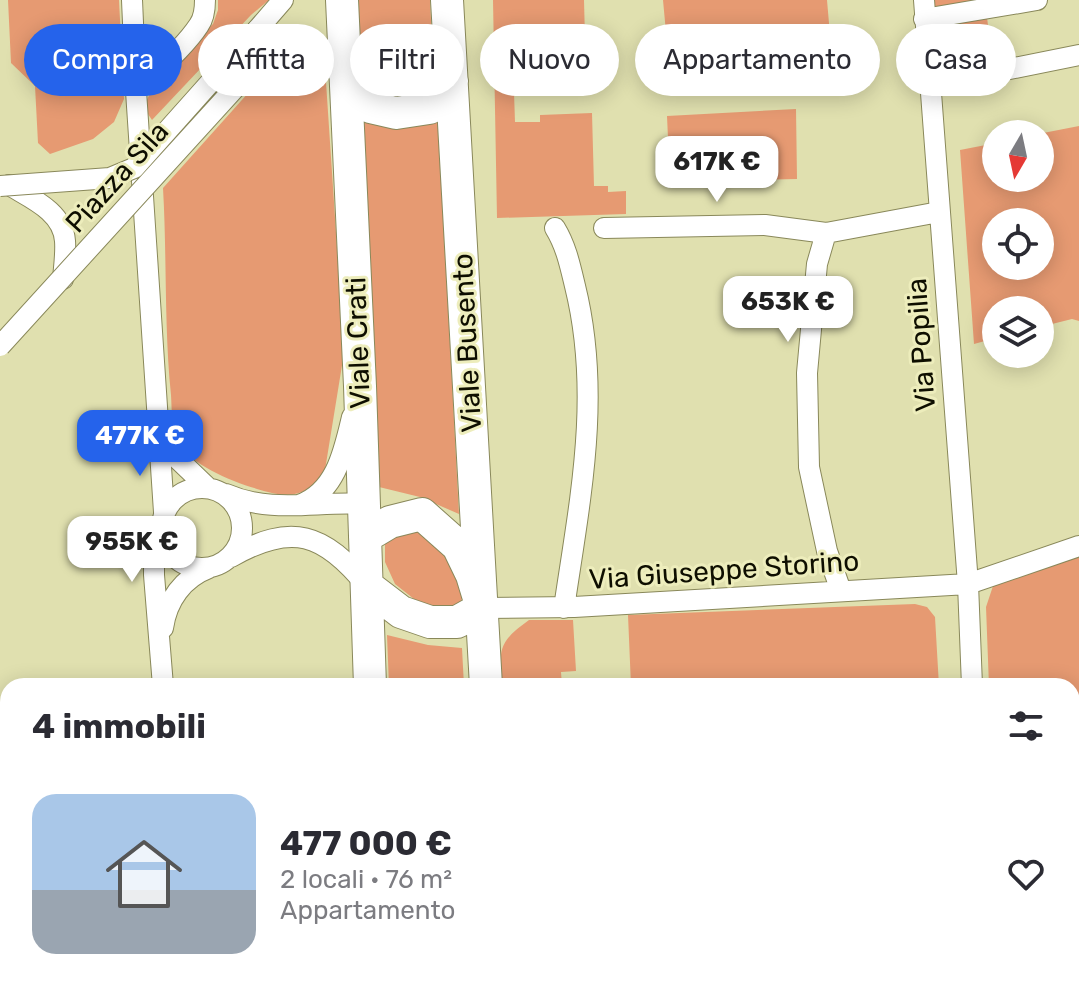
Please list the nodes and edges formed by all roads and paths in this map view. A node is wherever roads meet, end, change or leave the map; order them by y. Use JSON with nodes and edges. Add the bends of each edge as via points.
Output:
{"nodes":[{"id":1,"x":132,"y":0,"type":"edge"},
{"id":2,"x":205,"y":0,"type":"edge"},
{"id":3,"x":283,"y":0,"type":"edge"},
{"id":4,"x":342,"y":0,"type":"edge"},
{"id":5,"x":447,"y":0,"type":"edge"},
{"id":6,"x":1037,"y":0,"type":"edge"},
{"id":7,"x":924,"y":10,"type":"edge"},
{"id":8,"x":133,"y":24,"type":"edge"},
{"id":9,"x":448,"y":24,"type":"edge"},
{"id":10,"x":182,"y":45,"type":"edge"},
{"id":11,"x":1079,"y":55,"type":"edge"},
{"id":12,"x":1016,"y":68,"type":"edge"},
{"id":13,"x":347,"y":88,"type":"junction"},
{"id":14,"x":350,"y":90,"type":"edge"},
{"id":15,"x":136,"y":96,"type":"edge"},
{"id":16,"x":357,"y":96,"type":"edge"},
{"id":17,"x":439,"y":96,"type":"edge"},
{"id":18,"x":453,"y":96,"type":"edge"},
{"id":19,"x":931,"y":96,"type":"edge"},
{"id":20,"x":4,"y":186,"type":"edge"},
{"id":21,"x":939,"y":212,"type":"junction"},
{"id":22,"x":555,"y":228,"type":"dead end"},
{"id":23,"x":604,"y":228,"type":"dead end"},
{"id":24,"x":826,"y":233,"type":"junction"},
{"id":25,"x":63,"y":279,"type":"junction"},
{"id":26,"x":0,"y":346,"type":"edge"},
{"id":27,"x":360,"y":386,"type":"junction"},
{"id":28,"x":160,"y":442,"type":"junction"},
{"id":29,"x":214,"y":490,"type":"junction"},
{"id":30,"x":364,"y":504,"type":"junction"},
{"id":31,"x":295,"y":506,"type":"junction"},
{"id":32,"x":422,"y":514,"type":"junction"},
{"id":33,"x":163,"y":518,"type":"junction"},
{"id":34,"x":365,"y":537,"type":"junction"},
{"id":35,"x":1079,"y":546,"type":"edge"},
{"id":36,"x":218,"y":564,"type":"junction"},
{"id":37,"x":968,"y":584,"type":"junction"},
{"id":38,"x":367,"y":586,"type":"junction"},
{"id":39,"x":841,"y":591,"type":"junction"},
{"id":40,"x":482,"y":608,"type":"junction"},
{"id":41,"x":564,"y":608,"type":"junction"},
{"id":42,"x":160,"y":648,"type":"junction"},
{"id":43,"x":162,"y":678,"type":"edge"},
{"id":44,"x":370,"y":678,"type":"edge"},
{"id":45,"x":486,"y":678,"type":"edge"},
{"id":46,"x":972,"y":678,"type":"edge"}],
"edges":[{"from":1,"to":8,"type":"street"},
{"from":2,"to":10,"type":"street","via":[[201,23]]},
{"from":3,"to":20,"type":"street","name":"Piazza Sila","bridge":true,"via":[[134,168],[110,178]]},
{"from":4,"to":13,"type":"main road","name":"Viale Crati"},
{"from":5,"to":9,"type":"main road","name":"Viale Busento"},
{"from":6,"to":7,"type":"street"},
{"from":11,"to":12,"type":"street"},
{"from":13,"to":14,"type":"main road"},
{"from":13,"to":25,"type":"street","name":"Piazza Sila","bridge":true,"via":[[317,47],[295,40],[275,44]]},
{"from":13,"to":27,"type":"main road","name":"Viale Crati"},
{"from":15,"to":28,"type":"street"},
{"from":16,"to":17,"type":"main road","via":[[370,107],[396,113],[429,108]]},
{"from":18,"to":40,"type":"main road","name":"Viale Busento"},
{"from":19,"to":21,"type":"street","name":"Via Popilia"},
{"from":20,"to":25,"type":"street","bridge":true,"via":[[47,208],[58,221],[65,238]]},
{"from":21,"to":24,"type":"street"},
{"from":21,"to":37,"type":"street","name":"Via Popilia"},
{"from":22,"to":41,"type":"street","via":[[564,242],[581,309],[589,386],[586,456]]},
{"from":23,"to":24,"type":"street","via":[[765,225]]},
{"from":24,"to":39,"type":"street","via":[[817,264],[807,373],[809,467]]},
{"from":25,"to":26,"type":"street","name":"Piazza Sila","bridge":true},
{"from":27,"to":30,"type":"main road","name":"Viale Crati"},
{"from":27,"to":31,"type":"street","via":[[335,472],[319,494]]},
{"from":28,"to":29,"type":"street"},
{"from":28,"to":33,"type":"street"},
{"from":29,"to":31,"type":"street","via":[[254,504]]},
{"from":29,"to":33,"type":"street","via":[[182,492]]},
{"from":29,"to":36,"type":"street","via":[[232,500],[242,524],[236,549]]},
{"from":30,"to":31,"type":"street"},
{"from":30,"to":32,"type":"main road"},
{"from":30,"to":34,"type":"main road","name":"Viale Crati"},
{"from":32,"to":34,"type":"main road","via":[[390,522]]},
{"from":32,"to":40,"type":"main road","via":[[458,546]]},
{"from":33,"to":36,"type":"street","via":[[162,537],[175,558],[197,568]]},
{"from":33,"to":42,"type":"street","via":[[154,566]]},
{"from":34,"to":38,"type":"main road","name":"Viale Crati"},
{"from":35,"to":37,"type":"street","name":"Via Giuseppe Storino"},
{"from":36,"to":38,"type":"street","via":[[264,541],[306,538],[331,549]]},
{"from":36,"to":42,"type":"street","via":[[190,577],[174,596]]},
{"from":37,"to":39,"type":"street","name":"Via Giuseppe Storino"},
{"from":37,"to":46,"type":"street","name":"Via Popilia"},
{"from":38,"to":40,"type":"main road","via":[[401,612],[430,622],[457,622]]},
{"from":38,"to":44,"type":"main road","name":"Viale Crati"},
{"from":39,"to":41,"type":"street","name":"Via Giuseppe Storino"},
{"from":40,"to":41,"type":"street","name":"Via Giuseppe Storino"},
{"from":40,"to":45,"type":"main road","name":"Viale Busento"},
{"from":42,"to":43,"type":"street"}]}
